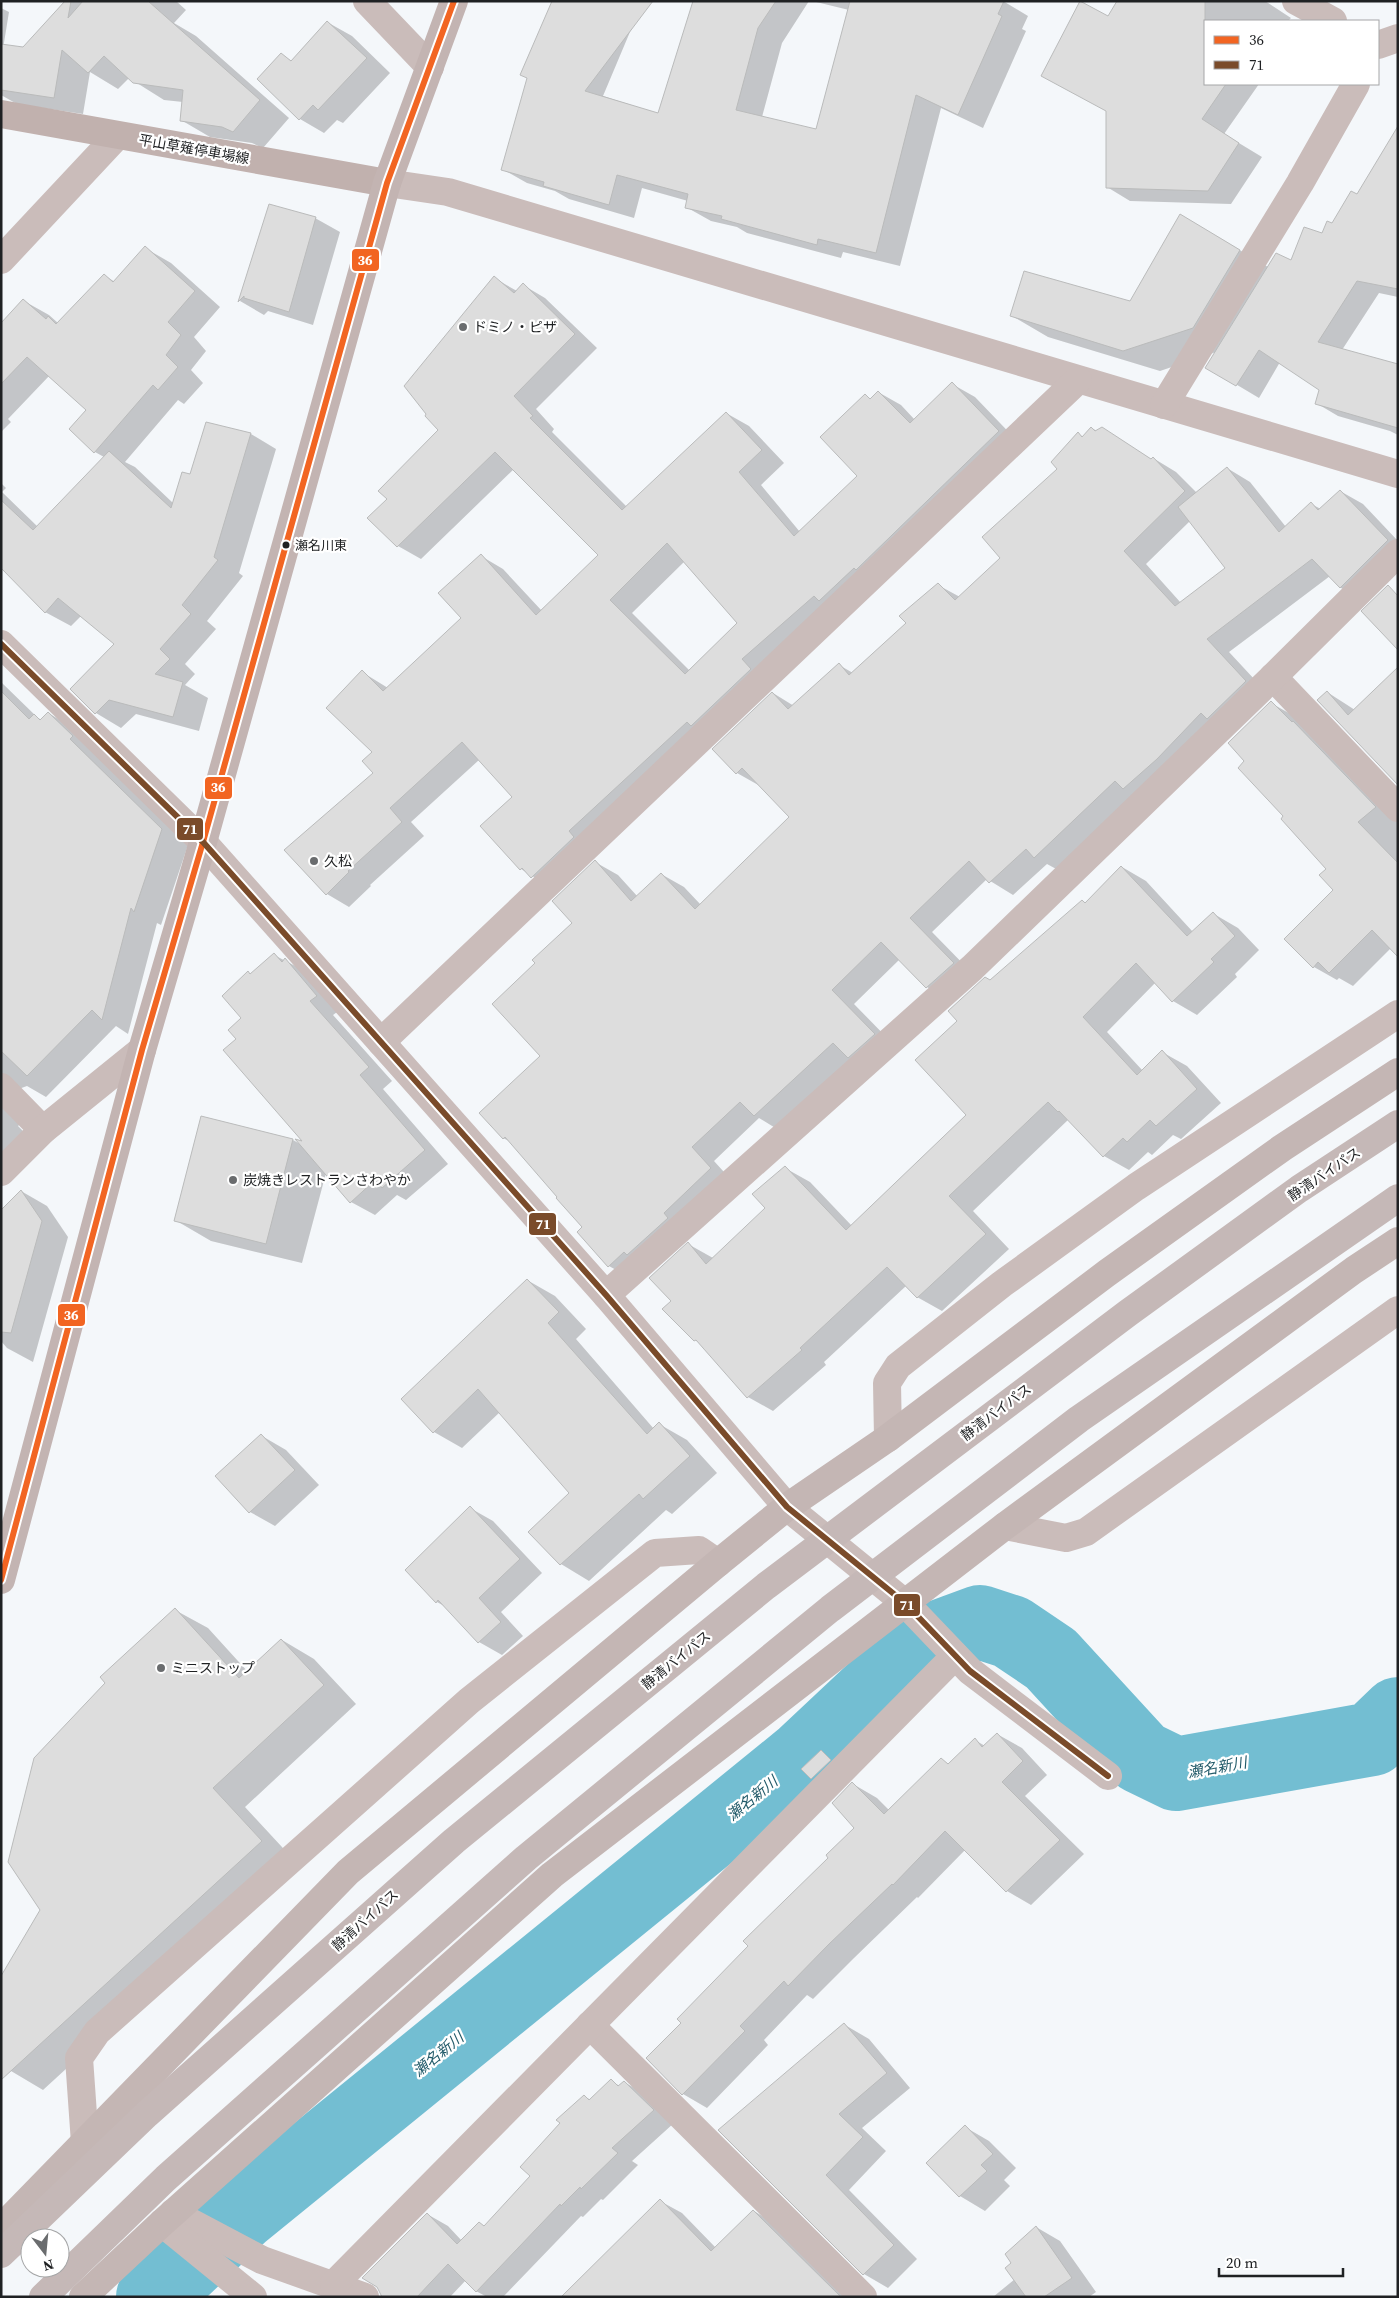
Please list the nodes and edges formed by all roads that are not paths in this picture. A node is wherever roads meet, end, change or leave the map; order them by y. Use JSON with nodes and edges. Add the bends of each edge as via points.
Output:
{"nodes":[{"id":1,"x":367,"y":1,"type":"edge"},
{"id":2,"x":454,"y":1,"type":"edge"},
{"id":3,"x":1296,"y":1,"type":"edge"},
{"id":4,"x":1331,"y":20,"type":"edge"},
{"id":5,"x":1398,"y":38,"type":"edge"},
{"id":6,"x":1379,"y":45,"type":"edge"},
{"id":7,"x":430,"y":67,"type":"junction"},
{"id":8,"x":1355,"y":85,"type":"edge"},
{"id":9,"x":1,"y":114,"type":"edge"},
{"id":10,"x":117,"y":136,"type":"junction"},
{"id":11,"x":387,"y":183,"type":"junction"},
{"id":12,"x":1,"y":260,"type":"edge"},
{"id":13,"x":1078,"y":380,"type":"junction"},
{"id":14,"x":1164,"y":404,"type":"junction"},
{"id":15,"x":1398,"y":474,"type":"edge"},
{"id":16,"x":1398,"y":553,"type":"edge"},
{"id":17,"x":1,"y":644,"type":"edge"},
{"id":18,"x":1273,"y":677,"type":"junction"},
{"id":19,"x":1398,"y":808,"type":"edge"},
{"id":20,"x":203,"y":842,"type":"junction"},
{"id":21,"x":1398,"y":1014,"type":"edge"},
{"id":22,"x":381,"y":1042,"type":"junction"},
{"id":23,"x":142,"y":1050,"type":"junction"},
{"id":24,"x":1398,"y":1072,"type":"edge"},
{"id":25,"x":1,"y":1087,"type":"edge"},
{"id":26,"x":1398,"y":1124,"type":"edge"},
{"id":27,"x":43,"y":1130,"type":"junction"},
{"id":28,"x":1,"y":1172,"type":"edge"},
{"id":29,"x":1398,"y":1198,"type":"edge"},
{"id":30,"x":1398,"y":1241,"type":"edge"},
{"id":31,"x":606,"y":1295,"type":"junction"},
{"id":32,"x":1398,"y":1310,"type":"edge"},
{"id":33,"x":888,"y":1438,"type":"junction"},
{"id":34,"x":787,"y":1508,"type":"junction"},
{"id":35,"x":1005,"y":1526,"type":"junction"},
{"id":36,"x":718,"y":1563,"type":"junction"},
{"id":37,"x":1,"y":1580,"type":"edge"},
{"id":38,"x":905,"y":1603,"type":"junction"},
{"id":39,"x":955,"y":1656,"type":"junction"},
{"id":40,"x":1108,"y":1776,"type":"dead end"},
{"id":41,"x":590,"y":2025,"type":"junction"},
{"id":42,"x":85,"y":2143,"type":"junction"},
{"id":43,"x":167,"y":2218,"type":"junction"},
{"id":44,"x":1,"y":2228,"type":"edge"},
{"id":45,"x":1,"y":2254,"type":"edge"},
{"id":46,"x":334,"y":2284,"type":"junction"},
{"id":47,"x":43,"y":2297,"type":"edge"},
{"id":48,"x":83,"y":2297,"type":"edge"},
{"id":49,"x":252,"y":2297,"type":"edge"},
{"id":50,"x":365,"y":2297,"type":"edge"},
{"id":51,"x":863,"y":2297,"type":"edge"}],
"edges":[{"from":1,"to":7,"type":"street"},
{"from":2,"to":7,"type":"main road"},
{"from":3,"to":4,"type":"street"},
{"from":5,"to":6,"type":"street"},
{"from":7,"to":11,"type":"main road"},
{"from":8,"to":14,"type":"street","via":[[1300,183]]},
{"from":9,"to":10,"type":"main road","name":"平山草薙停車場線"},
{"from":10,"to":11,"type":"main road","name":"平山草薙停車場線"},
{"from":10,"to":12,"type":"street"},
{"from":11,"to":13,"type":"street","via":[[448,192]]},
{"from":11,"to":20,"type":"main road"},
{"from":13,"to":14,"type":"street"},
{"from":13,"to":22,"type":"street"},
{"from":14,"to":15,"type":"street"},
{"from":16,"to":18,"type":"street"},
{"from":17,"to":20,"type":"street"},
{"from":18,"to":19,"type":"street"},
{"from":18,"to":31,"type":"street","via":[[972,968]]},
{"from":20,"to":22,"type":"street"},
{"from":20,"to":23,"type":"main road"},
{"from":21,"to":33,"type":"street","via":[[1136,1187],[1002,1284],[898,1366],[887,1383]]},
{"from":22,"to":31,"type":"street"},
{"from":23,"to":27,"type":"street"},
{"from":23,"to":37,"type":"main road"},
{"from":24,"to":33,"type":"highway","via":[[1282,1148],[1107,1273]]},
{"from":25,"to":27,"type":"street"},
{"from":26,"to":45,"type":"highway","name":"静清バイパス","bridge":true,"via":[[1299,1189],[1128,1313],[766,1586],[454,1840],[147,2114]]},
{"from":27,"to":28,"type":"street"},
{"from":29,"to":47,"type":"highway","bridge":true,"via":[[1079,1419],[830,1609],[526,1858],[166,2178]]},
{"from":30,"to":35,"type":"highway"},
{"from":31,"to":34,"type":"street"},
{"from":32,"to":35,"type":"street","via":[[1086,1532],[1066,1538]]},
{"from":33,"to":34,"type":"highway"},
{"from":34,"to":36,"type":"highway"},
{"from":34,"to":38,"type":"street"},
{"from":35,"to":38,"type":"highway"},
{"from":36,"to":42,"type":"highway","via":[[348,1872]]},
{"from":36,"to":42,"type":"street","via":[[699,1550],[655,1552],[469,1701],[97,2032],[79,2058]]},
{"from":38,"to":39,"type":"street"},
{"from":38,"to":43,"type":"highway","via":[[552,1875]]},
{"from":39,"to":40,"type":"street","via":[[970,1671]]},
{"from":39,"to":41,"type":"street"},
{"from":41,"to":46,"type":"street"},
{"from":41,"to":51,"type":"street"},
{"from":42,"to":44,"type":"highway"},
{"from":43,"to":46,"type":"street","via":[[262,2260]]},
{"from":43,"to":48,"type":"highway"},
{"from":43,"to":49,"type":"street"},
{"from":46,"to":50,"type":"street"}]}
